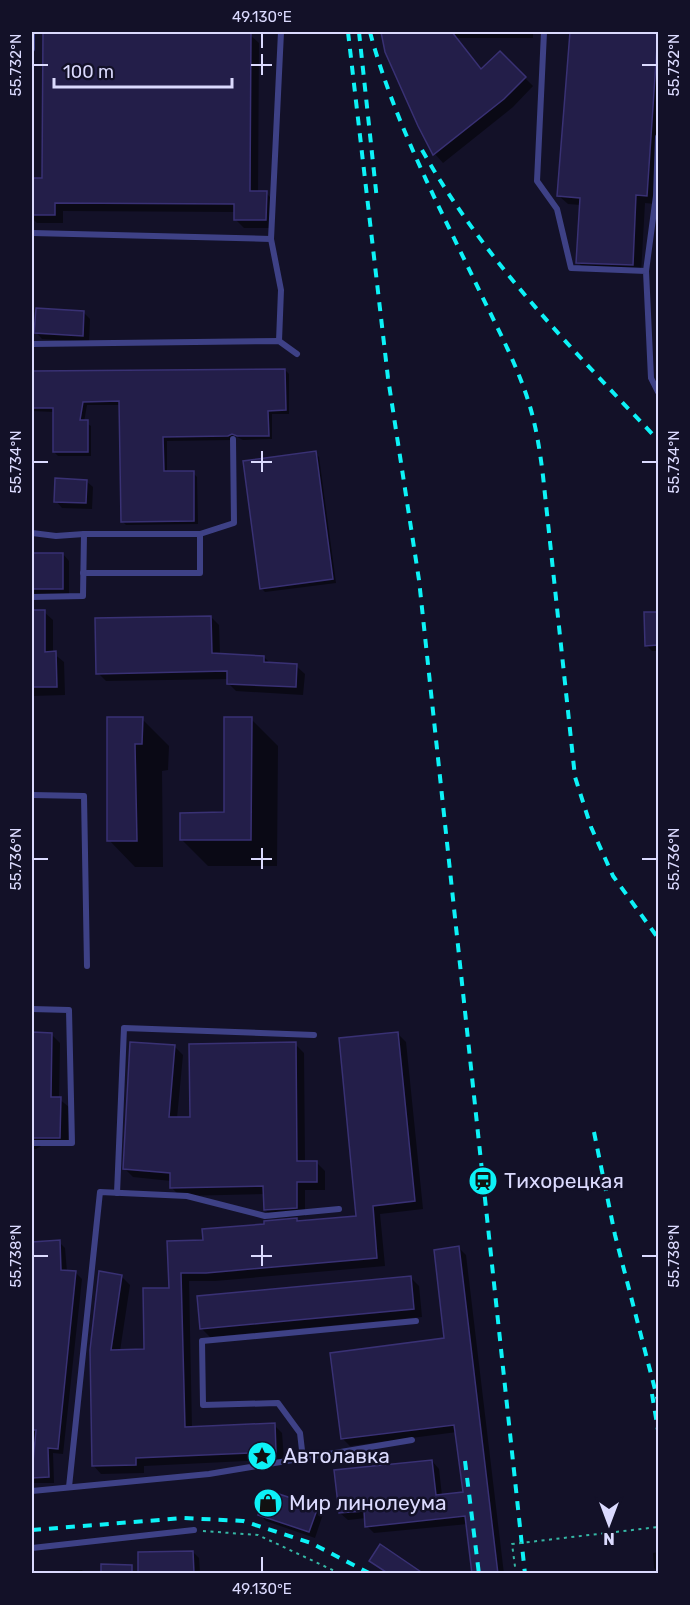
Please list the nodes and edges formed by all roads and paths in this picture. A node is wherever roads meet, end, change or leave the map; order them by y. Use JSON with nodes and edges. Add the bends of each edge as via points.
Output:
{"nodes":[{"id":1,"x":32,"y":32,"type":"edge"},
{"id":2,"x":281,"y":32,"type":"edge"},
{"id":3,"x":544,"y":32,"type":"edge"},
{"id":4,"x":32,"y":49,"type":"edge"},
{"id":5,"x":658,"y":137,"type":"edge"},
{"id":6,"x":32,"y":233,"type":"edge"},
{"id":7,"x":272,"y":239,"type":"junction"},
{"id":8,"x":646,"y":271,"type":"junction"},
{"id":9,"x":279,"y":341,"type":"junction"},
{"id":10,"x":32,"y":344,"type":"edge"},
{"id":11,"x":297,"y":354,"type":"dead end"},
{"id":12,"x":658,"y":392,"type":"edge"},
{"id":13,"x":233,"y":439,"type":"dead end"},
{"id":14,"x":32,"y":533,"type":"edge"},
{"id":15,"x":84,"y":534,"type":"junction"},
{"id":16,"x":200,"y":534,"type":"junction"},
{"id":17,"x":83,"y":573,"type":"junction"},
{"id":18,"x":32,"y":597,"type":"edge"},
{"id":19,"x":32,"y":795,"type":"edge"},
{"id":20,"x":87,"y":966,"type":"dead end"},
{"id":21,"x":32,"y":1009,"type":"edge"},
{"id":22,"x":314,"y":1035,"type":"dead end"},
{"id":23,"x":32,"y":1143,"type":"edge"},
{"id":24,"x":117,"y":1193,"type":"junction"},
{"id":25,"x":339,"y":1209,"type":"dead end"},
{"id":26,"x":416,"y":1321,"type":"dead end"},
{"id":27,"x":412,"y":1440,"type":"dead end"},
{"id":28,"x":303,"y":1458,"type":"junction"},
{"id":29,"x":69,"y":1487,"type":"junction"},
{"id":30,"x":32,"y":1491,"type":"edge"},
{"id":31,"x":658,"y":1527,"type":"edge"},
{"id":32,"x":194,"y":1530,"type":"joint"},
{"id":33,"x":32,"y":1548,"type":"edge"},
{"id":34,"x":341,"y":1574,"type":"edge"},
{"id":35,"x":516,"y":1574,"type":"edge"}],
"edges":[{"from":1,"to":4,"type":"lane"},
{"from":2,"to":7,"type":"lane"},
{"from":3,"to":8,"type":"lane","via":[[537,182],[557,209],[571,268]]},
{"from":5,"to":8,"type":"lane","via":[[656,196]]},
{"from":6,"to":7,"type":"lane"},
{"from":7,"to":9,"type":"lane","via":[[281,290]]},
{"from":8,"to":12,"type":"lane","via":[[651,378]]},
{"from":9,"to":10,"type":"lane"},
{"from":9,"to":11,"type":"lane"},
{"from":13,"to":16,"type":"lane","via":[[234,523]]},
{"from":14,"to":15,"type":"lane"},
{"from":15,"to":16,"type":"lane"},
{"from":15,"to":17,"type":"lane"},
{"from":16,"to":17,"type":"lane","via":[[200,573]]},
{"from":17,"to":18,"type":"lane","via":[[83,596]]},
{"from":19,"to":20,"type":"lane","via":[[84,796]]},
{"from":21,"to":23,"type":"lane","via":[[69,1010],[72,1143]]},
{"from":22,"to":24,"type":"lane","via":[[124,1028]]},
{"from":24,"to":25,"type":"lane","via":[[188,1196],[265,1216]]},
{"from":24,"to":29,"type":"lane","via":[[100,1192]]},
{"from":26,"to":28,"type":"lane","via":[[202,1341],[203,1405],[278,1402],[300,1433]]},
{"from":27,"to":28,"type":"lane"},
{"from":28,"to":29,"type":"lane","via":[[209,1474]]},
{"from":29,"to":30,"type":"lane"},
{"from":31,"to":35,"type":"path","bridge":true,"via":[[512,1544]]},
{"from":32,"to":33,"type":"lane"},
{"from":32,"to":34,"type":"path","via":[[258,1534]]}]}
